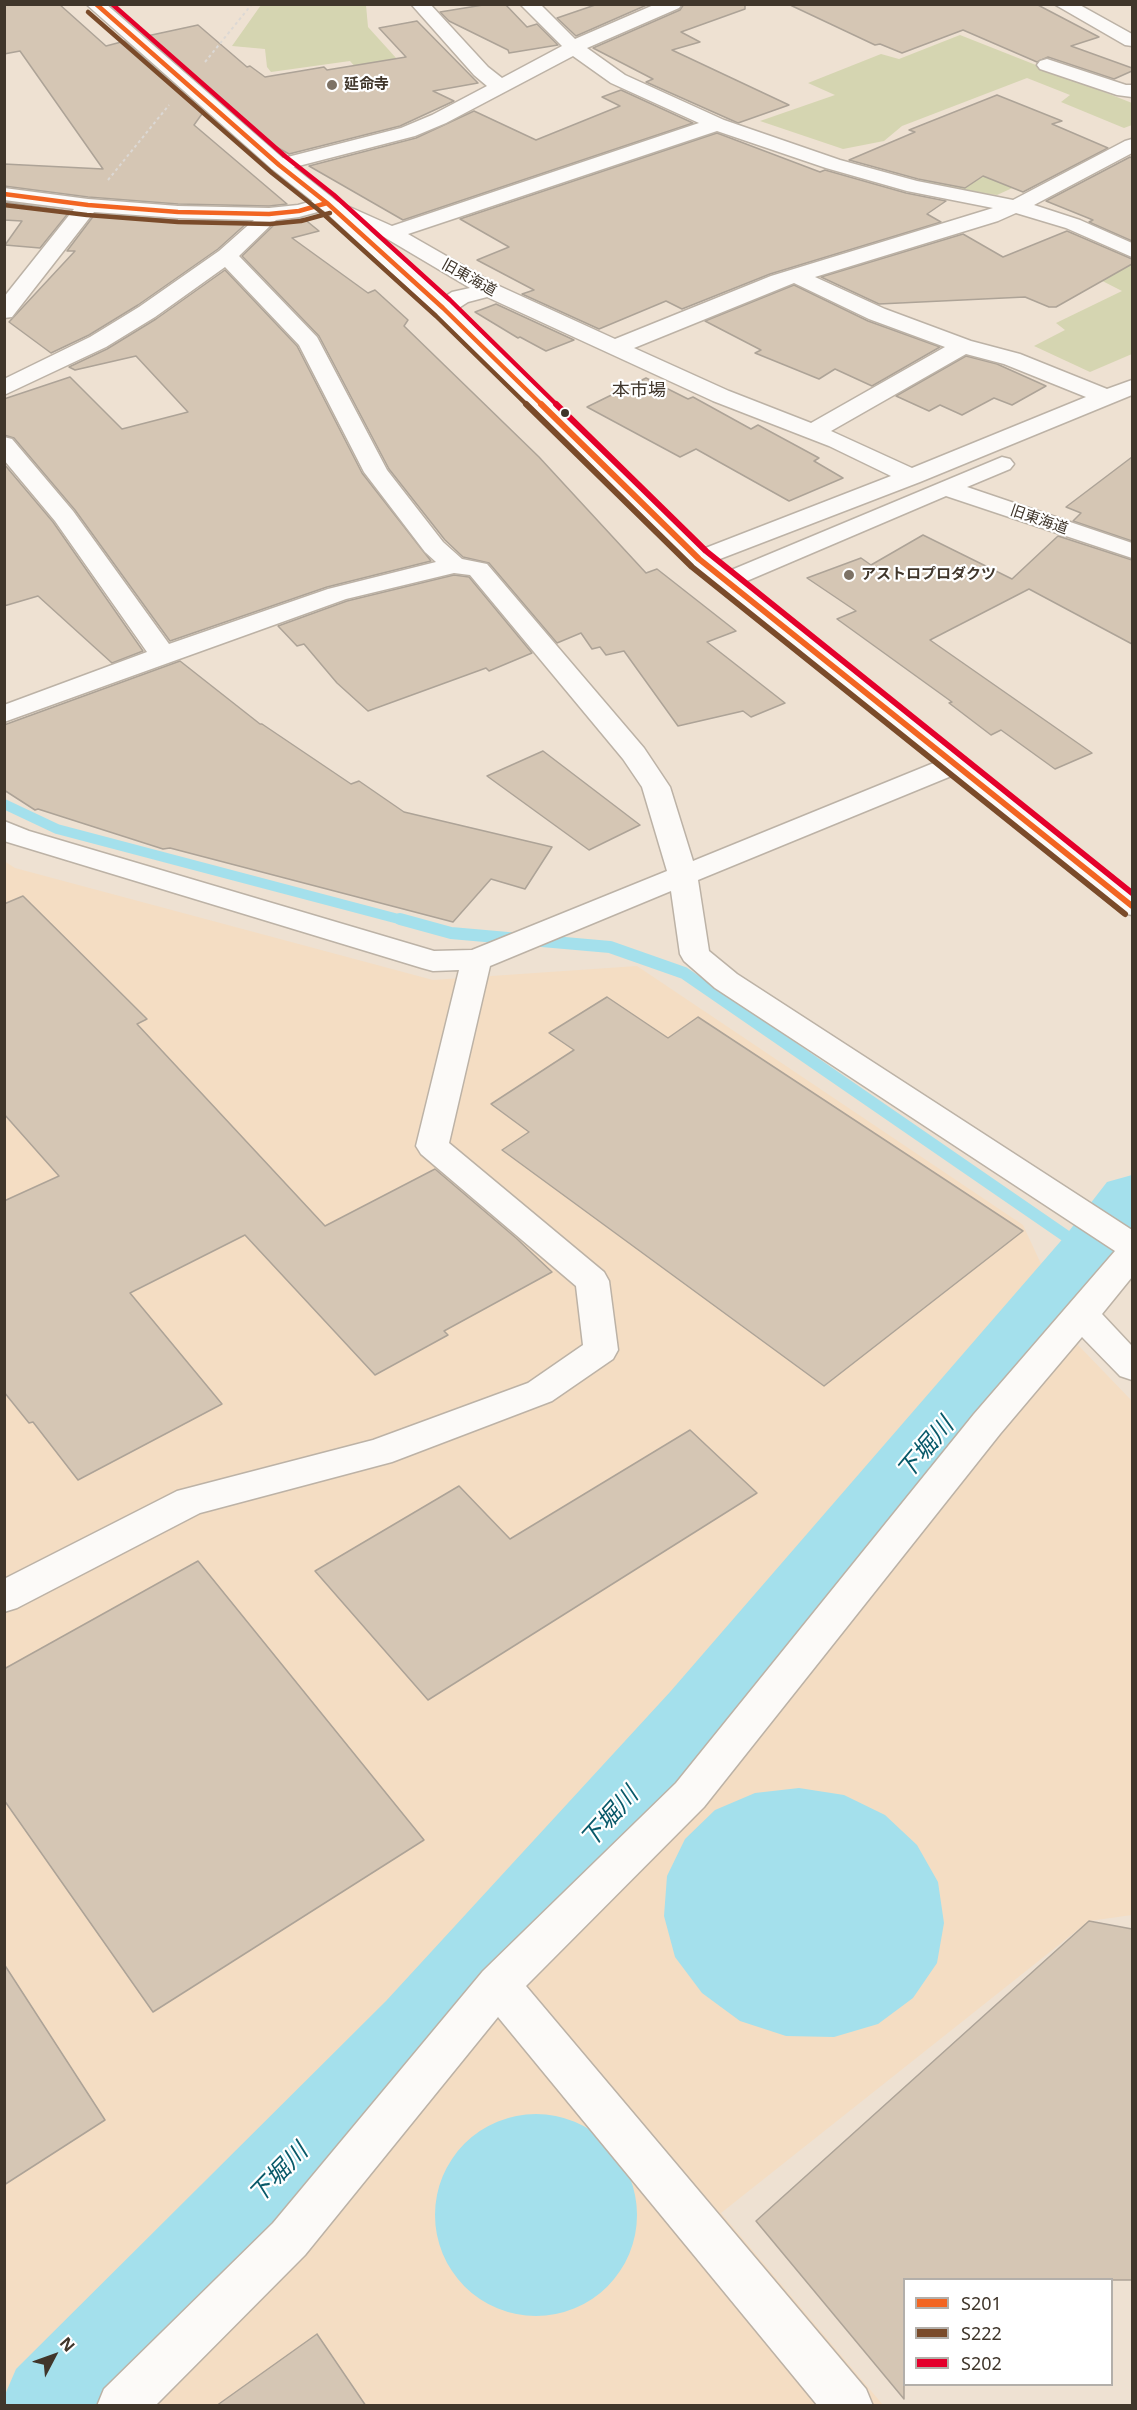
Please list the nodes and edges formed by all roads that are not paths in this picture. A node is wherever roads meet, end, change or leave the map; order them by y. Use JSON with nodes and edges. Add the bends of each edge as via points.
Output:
{"nodes":[{"id":1,"x":94,"y":4,"type":"edge"},
{"id":2,"x":420,"y":4,"type":"edge"},
{"id":3,"x":529,"y":4,"type":"edge"},
{"id":4,"x":673,"y":4,"type":"edge"},
{"id":5,"x":1063,"y":4,"type":"edge"},
{"id":6,"x":1132,"y":41,"type":"edge"},
{"id":7,"x":573,"y":47,"type":"junction"},
{"id":8,"x":1047,"y":65,"type":"dead end"},
{"id":9,"x":500,"y":86,"type":"junction"},
{"id":10,"x":1132,"y":91,"type":"edge"},
{"id":11,"x":717,"y":124,"type":"junction"},
{"id":12,"x":1132,"y":145,"type":"edge"},
{"id":13,"x":279,"y":165,"type":"junction"},
{"id":14,"x":4,"y":194,"type":"edge"},
{"id":15,"x":327,"y":203,"type":"junction"},
{"id":16,"x":88,"y":205,"type":"junction"},
{"id":17,"x":1014,"y":206,"type":"junction"},
{"id":18,"x":269,"y":214,"type":"junction"},
{"id":19,"x":391,"y":233,"type":"junction"},
{"id":20,"x":1132,"y":251,"type":"edge"},
{"id":21,"x":227,"y":256,"type":"junction"},
{"id":22,"x":796,"y":276,"type":"junction"},
{"id":23,"x":489,"y":290,"type":"junction"},
{"id":24,"x":443,"y":308,"type":"junction"},
{"id":25,"x":4,"y":312,"type":"edge"},
{"id":26,"x":963,"y":346,"type":"junction"},
{"id":27,"x":616,"y":347,"type":"junction"},
{"id":28,"x":4,"y":388,"type":"edge"},
{"id":29,"x":1106,"y":397,"type":"junction"},
{"id":30,"x":1132,"y":402,"type":"edge"},
{"id":31,"x":812,"y":432,"type":"junction"},
{"id":32,"x":4,"y":444,"type":"edge"},
{"id":33,"x":911,"y":477,"type":"junction"},
{"id":34,"x":945,"y":488,"type":"junction"},
{"id":35,"x":1132,"y":551,"type":"edge"},
{"id":36,"x":699,"y":559,"type":"junction"},
{"id":37,"x":454,"y":565,"type":"junction"},
{"id":38,"x":726,"y":581,"type":"junction"},
{"id":39,"x":163,"y":655,"type":"junction"},
{"id":40,"x":4,"y":714,"type":"edge"},
{"id":41,"x":956,"y":765,"type":"junction"},
{"id":42,"x":4,"y":830,"type":"edge"},
{"id":43,"x":683,"y":875,"type":"junction"},
{"id":44,"x":1132,"y":906,"type":"edge"},
{"id":45,"x":488,"y":956,"type":"junction"},
{"id":46,"x":1132,"y":1246,"type":"edge"},
{"id":47,"x":1132,"y":1253,"type":"edge"},
{"id":48,"x":1082,"y":1315,"type":"junction"},
{"id":49,"x":1132,"y":1367,"type":"edge"},
{"id":50,"x":4,"y":1597,"type":"edge"},
{"id":51,"x":498,"y":1986,"type":"junction"},
{"id":52,"x":121,"y":2406,"type":"edge"},
{"id":53,"x":849,"y":2406,"type":"edge"}],
"edges":[{"from":1,"to":13,"type":"street"},
{"from":2,"to":9,"type":"street","via":[[481,71]]},
{"from":3,"to":7,"type":"street"},
{"from":4,"to":7,"type":"street"},
{"from":5,"to":6,"type":"street"},
{"from":7,"to":9,"type":"street"},
{"from":7,"to":11,"type":"street","via":[[618,79]]},
{"from":8,"to":10,"type":"street"},
{"from":9,"to":13,"type":"street","via":[[408,132]]},
{"from":11,"to":17,"type":"street","via":[[914,187]]},
{"from":11,"to":19,"type":"street"},
{"from":12,"to":17,"type":"street"},
{"from":13,"to":15,"type":"street"},
{"from":14,"to":16,"type":"street"},
{"from":15,"to":18,"type":"street","via":[[299,212]]},
{"from":15,"to":19,"type":"street","name":"旧東海道"},
{"from":15,"to":24,"type":"street"},
{"from":16,"to":18,"type":"street"},
{"from":16,"to":25,"type":"street"},
{"from":17,"to":20,"type":"street","via":[[1073,224]]},
{"from":17,"to":22,"type":"street","via":[[944,233]]},
{"from":18,"to":21,"type":"street"},
{"from":19,"to":23,"type":"street","name":"旧東海道"},
{"from":21,"to":28,"type":"street","via":[[98,342]]},
{"from":21,"to":37,"type":"street","via":[[309,342],[376,472],[434,547]]},
{"from":22,"to":26,"type":"street","via":[[877,314]]},
{"from":22,"to":27,"type":"street"},
{"from":23,"to":24,"type":"street","via":[[460,297]]},
{"from":23,"to":27,"type":"street","name":"旧東海道"},
{"from":24,"to":36,"type":"street"},
{"from":26,"to":29,"type":"street","via":[[1012,359]]},
{"from":26,"to":31,"type":"street"},
{"from":27,"to":31,"type":"street","name":"旧東海道","via":[[720,396]]},
{"from":29,"to":30,"type":"street"},
{"from":29,"to":33,"type":"street"},
{"from":30,"to":34,"type":"street"},
{"from":31,"to":33,"type":"street","name":"旧東海道"},
{"from":32,"to":39,"type":"street","via":[[64,516]]},
{"from":33,"to":36,"type":"street"},
{"from":34,"to":35,"type":"street","name":"旧東海道"},
{"from":34,"to":38,"type":"street"},
{"from":36,"to":38,"type":"street"},
{"from":37,"to":39,"type":"street","via":[[338,594]]},
{"from":37,"to":43,"type":"street","via":[[478,569],[634,754],[656,787]]},
{"from":38,"to":41,"type":"street"},
{"from":39,"to":40,"type":"street"},
{"from":41,"to":43,"type":"street"},
{"from":41,"to":44,"type":"street"},
{"from":42,"to":45,"type":"street","via":[[433,961]]},
{"from":43,"to":45,"type":"street"},
{"from":43,"to":46,"type":"street","via":[[695,954],[726,981]]},
{"from":45,"to":50,"type":"street","via":[[432,1146],[592,1281],[601,1350],[540,1392],[379,1452],[190,1501]]},
{"from":47,"to":48,"type":"street"},
{"from":48,"to":49,"type":"street"},
{"from":48,"to":51,"type":"street","via":[[987,1424],[690,1795]]},
{"from":51,"to":52,"type":"street","via":[[289,2239]]},
{"from":51,"to":53,"type":"street"}]}
